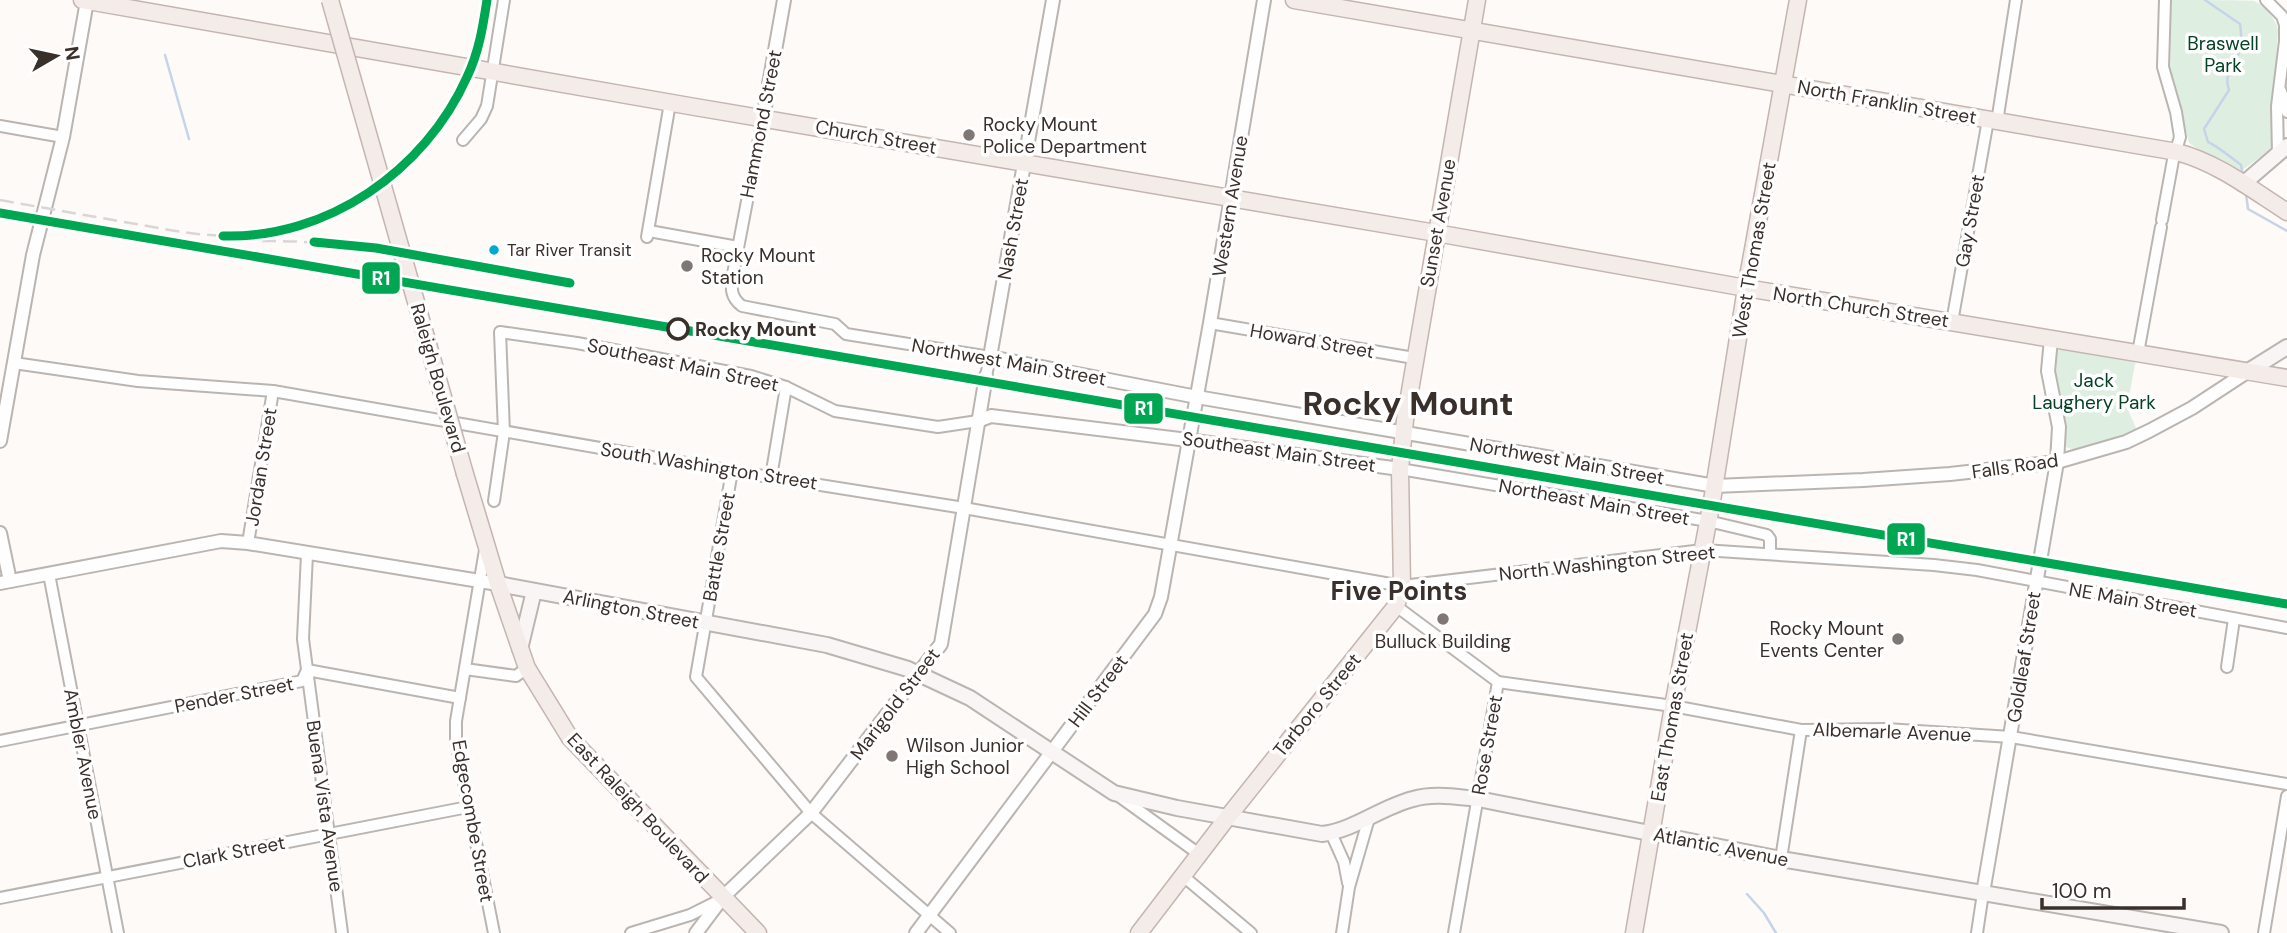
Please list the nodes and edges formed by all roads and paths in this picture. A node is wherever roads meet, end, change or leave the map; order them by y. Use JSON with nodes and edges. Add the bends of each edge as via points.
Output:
{"nodes":[{"id":1,"x":82,"y":0,"type":"edge"},
{"id":2,"x":87,"y":0,"type":"edge"},
{"id":3,"x":330,"y":0,"type":"edge"},
{"id":4,"x":504,"y":0,"type":"edge"},
{"id":5,"x":784,"y":0,"type":"edge"},
{"id":6,"x":1053,"y":0,"type":"edge"},
{"id":7,"x":1264,"y":0,"type":"edge"},
{"id":8,"x":1294,"y":0,"type":"edge"},
{"id":9,"x":1477,"y":0,"type":"edge"},
{"id":10,"x":1798,"y":0,"type":"edge"},
{"id":11,"x":2016,"y":0,"type":"edge"},
{"id":12,"x":2165,"y":0,"type":"edge"},
{"id":13,"x":2266,"y":0,"type":"edge"},
{"id":14,"x":1472,"y":31,"type":"junction"},
{"id":15,"x":493,"y":71,"type":"junction"},
{"id":16,"x":1783,"y":84,"type":"junction"},
{"id":17,"x":2280,"y":87,"type":"junction"},
{"id":18,"x":670,"y":103,"type":"junction"},
{"id":19,"x":2287,"y":112,"type":"edge"},
{"id":20,"x":763,"y":118,"type":"junction"},
{"id":21,"x":1992,"y":121,"type":"junction"},
{"id":22,"x":0,"y":126,"type":"edge"},
{"id":23,"x":63,"y":137,"type":"junction"},
{"id":24,"x":463,"y":140,"type":"dead end"},
{"id":25,"x":2282,"y":150,"type":"edge"},
{"id":26,"x":2177,"y":152,"type":"junction"},
{"id":27,"x":1025,"y":162,"type":"junction"},
{"id":28,"x":2243,"y":184,"type":"junction"},
{"id":29,"x":1232,"y":199,"type":"junction"},
{"id":30,"x":2287,"y":212,"type":"edge"},
{"id":31,"x":1436,"y":233,"type":"junction"},
{"id":32,"x":737,"y":247,"type":"junction"},
{"id":33,"x":1746,"y":288,"type":"junction"},
{"id":34,"x":1952,"y":322,"type":"junction"},
{"id":35,"x":1210,"y":323,"type":"junction"},
{"id":36,"x":2051,"y":339,"type":"junction"},
{"id":37,"x":2287,"y":347,"type":"edge"},
{"id":38,"x":2138,"y":353,"type":"junction"},
{"id":39,"x":990,"y":357,"type":"junction"},
{"id":40,"x":1414,"y":358,"type":"junction"},
{"id":41,"x":14,"y":363,"type":"junction"},
{"id":42,"x":2247,"y":372,"type":"junction"},
{"id":43,"x":986,"y":376,"type":"joint"},
{"id":44,"x":2287,"y":378,"type":"edge"},
{"id":45,"x":786,"y":387,"type":"junction"},
{"id":46,"x":273,"y":391,"type":"junction"},
{"id":47,"x":1197,"y":397,"type":"junction"},
{"id":48,"x":3,"y":407,"type":"edge"},
{"id":49,"x":1194,"y":411,"type":"joint"},
{"id":50,"x":978,"y":421,"type":"junction"},
{"id":51,"x":504,"y":432,"type":"junction"},
{"id":52,"x":1188,"y":439,"type":"junction"},
{"id":53,"x":1403,"y":440,"type":"junction"},
{"id":54,"x":0,"y":441,"type":"edge"},
{"id":55,"x":2056,"y":463,"type":"junction"},
{"id":56,"x":1401,"y":469,"type":"junction"},
{"id":57,"x":732,"y":471,"type":"junction"},
{"id":58,"x":465,"y":474,"type":"joint"},
{"id":59,"x":771,"y":477,"type":"junction"},
{"id":60,"x":1713,"y":493,"type":"junction"},
{"id":61,"x":494,"y":501,"type":"dead end"},
{"id":62,"x":964,"y":508,"type":"junction"},
{"id":63,"x":1708,"y":522,"type":"junction"},
{"id":64,"x":0,"y":533,"type":"edge"},
{"id":65,"x":248,"y":543,"type":"junction"},
{"id":66,"x":486,"y":544,"type":"junction"},
{"id":67,"x":1170,"y":545,"type":"junction"},
{"id":68,"x":1703,"y":550,"type":"junction"},
{"id":69,"x":1770,"y":553,"type":"junction"},
{"id":70,"x":307,"y":554,"type":"junction"},
{"id":71,"x":49,"y":574,"type":"junction"},
{"id":72,"x":480,"y":581,"type":"junction"},
{"id":73,"x":5,"y":582,"type":"edge"},
{"id":74,"x":2036,"y":582,"type":"junction"},
{"id":75,"x":498,"y":584,"type":"junction"},
{"id":76,"x":1402,"y":586,"type":"junction"},
{"id":77,"x":534,"y":591,"type":"junction"},
{"id":78,"x":1396,"y":606,"type":"junction"},
{"id":79,"x":2234,"y":619,"type":"junction"},
{"id":80,"x":705,"y":624,"type":"junction"},
{"id":81,"x":2287,"y":628,"type":"edge"},
{"id":82,"x":520,"y":649,"type":"junction"},
{"id":83,"x":2227,"y":667,"type":"dead end"},
{"id":84,"x":527,"y":668,"type":"junction"},
{"id":85,"x":464,"y":669,"type":"junction"},
{"id":86,"x":307,"y":670,"type":"junction"},
{"id":87,"x":920,"y":673,"type":"junction"},
{"id":88,"x":1498,"y":682,"type":"junction"},
{"id":89,"x":460,"y":698,"type":"junction"},
{"id":90,"x":1673,"y":706,"type":"junction"},
{"id":91,"x":78,"y":725,"type":"junction"},
{"id":92,"x":1801,"y":730,"type":"junction"},
{"id":93,"x":2011,"y":737,"type":"junction"},
{"id":94,"x":0,"y":741,"type":"edge"},
{"id":95,"x":1052,"y":752,"type":"junction"},
{"id":96,"x":2287,"y":784,"type":"edge"},
{"id":97,"x":1114,"y":793,"type":"junction"},
{"id":98,"x":2287,"y":796,"type":"edge"},
{"id":99,"x":1478,"y":799,"type":"junction"},
{"id":100,"x":468,"y":807,"type":"junction"},
{"id":101,"x":811,"y":813,"type":"junction"},
{"id":102,"x":1227,"y":818,"type":"junction"},
{"id":103,"x":1369,"y":818,"type":"junction"},
{"id":104,"x":1331,"y":833,"type":"junction"},
{"id":105,"x":1651,"y":833,"type":"junction"},
{"id":106,"x":329,"y":834,"type":"junction"},
{"id":107,"x":1199,"y":854,"type":"junction"},
{"id":108,"x":1781,"y":859,"type":"junction"},
{"id":109,"x":107,"y":876,"type":"junction"},
{"id":110,"x":1183,"y":876,"type":"junction"},
{"id":111,"x":1349,"y":887,"type":"junction"},
{"id":112,"x":1983,"y":893,"type":"junction"},
{"id":113,"x":723,"y":897,"type":"junction"},
{"id":114,"x":0,"y":898,"type":"edge"},
{"id":115,"x":929,"y":916,"type":"junction"},
{"id":116,"x":650,"y":932,"type":"edge"},
{"id":117,"x":118,"y":933,"type":"edge"},
{"id":118,"x":342,"y":933,"type":"edge"},
{"id":119,"x":494,"y":933,"type":"edge"},
{"id":120,"x":631,"y":933,"type":"edge"},
{"id":121,"x":696,"y":933,"type":"edge"},
{"id":122,"x":758,"y":933,"type":"edge"},
{"id":123,"x":916,"y":933,"type":"edge"},
{"id":124,"x":950,"y":933,"type":"edge"},
{"id":125,"x":1139,"y":933,"type":"edge"},
{"id":126,"x":1251,"y":933,"type":"edge"},
{"id":127,"x":1342,"y":933,"type":"edge"},
{"id":128,"x":1454,"y":933,"type":"edge"},
{"id":129,"x":1634,"y":933,"type":"edge"},
{"id":130,"x":1977,"y":933,"type":"edge"},
{"id":131,"x":2221,"y":933,"type":"edge"},
{"id":132,"x":2264,"y":933,"type":"edge"}],
"edges":[{"from":1,"to":2,"type":"main road","name":"Church Street"},
{"from":2,"to":15,"type":"main road","name":"Church Street"},
{"from":2,"to":23,"type":"street"},
{"from":3,"to":58,"type":"main road","name":"Raleigh Boulevard","bridge":true},
{"from":4,"to":15,"type":"street"},
{"from":5,"to":20,"type":"street","name":"Hammond Street"},
{"from":6,"to":27,"type":"street","name":"Nash Street"},
{"from":7,"to":29,"type":"street","name":"Western Avenue"},
{"from":8,"to":14,"type":"main road","name":"North Franklin Street"},
{"from":9,"to":14,"type":"main road","name":"Sunset Avenue"},
{"from":10,"to":16,"type":"main road","name":"West Thomas Street"},
{"from":11,"to":21,"type":"street","name":"Gay Street"},
{"from":12,"to":26,"type":"street","via":[[2162,67],[2176,111]]},
{"from":13,"to":17,"type":"street","via":[[2285,25]]},
{"from":14,"to":16,"type":"main road","name":"North Franklin Street"},
{"from":14,"to":31,"type":"main road","name":"Sunset Avenue"},
{"from":15,"to":18,"type":"main road","name":"Church Street"},
{"from":15,"to":24,"type":"street","via":[[487,106]]},
{"from":16,"to":21,"type":"main road","name":"North Franklin Street"},
{"from":16,"to":33,"type":"main road","name":"West Thomas Street"},
{"from":17,"to":19,"type":"street"},
{"from":17,"to":25,"type":"street","via":[[2277,106]]},
{"from":18,"to":20,"type":"main road","name":"Church Street"},
{"from":18,"to":32,"type":"street","via":[[648,234]]},
{"from":20,"to":27,"type":"main road","name":"Church Street"},
{"from":20,"to":32,"type":"street","name":"Hammond Street"},
{"from":21,"to":26,"type":"main road","name":"North Franklin Street"},
{"from":21,"to":34,"type":"street","name":"Gay Street"},
{"from":22,"to":23,"type":"street"},
{"from":23,"to":41,"type":"street","via":[[33,255]]},
{"from":25,"to":28,"type":"main road"},
{"from":26,"to":28,"type":"main road","name":"North Franklin Street","via":[[2198,157]]},
{"from":26,"to":38,"type":"street"},
{"from":27,"to":29,"type":"main road","name":"Church Street"},
{"from":27,"to":39,"type":"street","name":"Nash Street"},
{"from":28,"to":30,"type":"main road","name":"North Franklin Street"},
{"from":29,"to":31,"type":"main road","name":"Church Street"},
{"from":29,"to":35,"type":"street","name":"Western Avenue"},
{"from":31,"to":33,"type":"main road","name":"North Church Street"},
{"from":31,"to":40,"type":"main road","name":"Sunset Avenue"},
{"from":32,"to":39,"type":"street","name":"Northwest Main Street","via":[[731,291],[743,306],[835,324],[846,334]]},
{"from":33,"to":34,"type":"main road","name":"North Church Street"},
{"from":33,"to":60,"type":"main road","name":"West Thomas Street"},
{"from":34,"to":36,"type":"main road","name":"North Church Street"},
{"from":35,"to":40,"type":"street","name":"Howard Street"},
{"from":35,"to":47,"type":"street","name":"Western Avenue"},
{"from":36,"to":38,"type":"main road","name":"North Church Street"},
{"from":36,"to":55,"type":"street","name":"Goldleaf Street","via":[[2048,371],[2059,427]]},
{"from":37,"to":42,"type":"main road","name":"Falls Road"},
{"from":38,"to":42,"type":"main road","name":"North Church Street"},
{"from":39,"to":43,"type":"street","name":"Nash Street"},
{"from":39,"to":47,"type":"street","name":"Northwest Main Street"},
{"from":40,"to":53,"type":"main road","name":"Sunset Avenue"},
{"from":41,"to":46,"type":"street","name":"South Washington Street","via":[[138,381]]},
{"from":41,"to":48,"type":"street"},
{"from":42,"to":44,"type":"main road","name":"North Church Street"},
{"from":42,"to":55,"type":"street","name":"Falls Road","via":[[2192,408],[2126,442]]},
{"from":43,"to":50,"type":"street","name":"Marigold Street"},
{"from":45,"to":50,"type":"street","name":"Southeast Main Street","via":[[835,411],[938,427]]},
{"from":45,"to":51,"type":"street","name":"Southeast Main Street","via":[[737,373],[500,332]]},
{"from":45,"to":59,"type":"street"},
{"from":46,"to":51,"type":"street","name":"South Washington Street"},
{"from":46,"to":65,"type":"street","name":"Jordan Street"},
{"from":47,"to":49,"type":"street","name":"Western Avenue"},
{"from":47,"to":53,"type":"street","name":"Northwest Main Street"},
{"from":48,"to":54,"type":"street"},
{"from":49,"to":52,"type":"street","name":"Hill Street"},
{"from":50,"to":52,"type":"street","name":"Southeast Main Street","via":[[991,416]]},
{"from":50,"to":62,"type":"street","name":"Marigold Street"},
{"from":51,"to":57,"type":"street","name":"South Washington Street"},
{"from":51,"to":61,"type":"street"},
{"from":52,"to":56,"type":"street","name":"Southeast Main Street"},
{"from":52,"to":67,"type":"street","name":"Hill Street"},
{"from":53,"to":56,"type":"main road","name":"Tarboro Street"},
{"from":53,"to":60,"type":"street","name":"Northwest Main Street"},
{"from":55,"to":60,"type":"street","name":"Falls Road"},
{"from":55,"to":74,"type":"street","name":"Goldleaf Street"},
{"from":56,"to":63,"type":"street","name":"Northeast Main Street"},
{"from":56,"to":76,"type":"main road","name":"Tarboro Street"},
{"from":57,"to":59,"type":"street","name":"South Washington Street"},
{"from":57,"to":80,"type":"street","name":"Battle Street"},
{"from":58,"to":66,"type":"main road","name":"East Raleigh Boulevard"},
{"from":59,"to":62,"type":"street","name":"South Washington Street"},
{"from":60,"to":63,"type":"main road","name":"East Thomas Street"},
{"from":62,"to":67,"type":"street","name":"South Washington Street"},
{"from":62,"to":87,"type":"street","name":"Marigold Street","via":[[941,644]]},
{"from":63,"to":68,"type":"main road","name":"East Thomas Street"},
{"from":63,"to":69,"type":"street","name":"Northeast Main Street","via":[[1767,535]]},
{"from":64,"to":73,"type":"street"},
{"from":65,"to":70,"type":"street","name":"Arlington Street"},
{"from":65,"to":71,"type":"street","name":"Arlington Street","via":[[221,541]]},
{"from":66,"to":72,"type":"street","name":"Edgecombe Street"},
{"from":66,"to":75,"type":"main road","name":"East Raleigh Boulevard"},
{"from":67,"to":76,"type":"street","name":"South Washington Street"},
{"from":67,"to":95,"type":"street","name":"Hill Street","via":[[1156,614]]},
{"from":68,"to":69,"type":"street","name":"North Washington Street"},
{"from":68,"to":76,"type":"street","name":"North Washington Street"},
{"from":68,"to":90,"type":"main road","name":"East Thomas Street"},
{"from":69,"to":74,"type":"street","name":"NE Main Street","via":[[1934,565]]},
{"from":70,"to":72,"type":"street","name":"Arlington Street"},
{"from":70,"to":86,"type":"street","name":"Buena Vista Avenue","via":[[303,618]]},
{"from":71,"to":73,"type":"street","name":"Arlington Street"},
{"from":71,"to":91,"type":"street","name":"Ambler Avenue"},
{"from":72,"to":75,"type":"street","name":"Arlington Street"},
{"from":72,"to":85,"type":"street","name":"Edgecombe Street"},
{"from":74,"to":79,"type":"street","name":"NE Main Street"},
{"from":74,"to":93,"type":"street","name":"Goldleaf Street"},
{"from":75,"to":77,"type":"main road","name":"Arlington Street"},
{"from":75,"to":82,"type":"main road","name":"East Raleigh Boulevard"},
{"from":76,"to":78,"type":"main road","name":"Tarboro Street"},
{"from":77,"to":80,"type":"main road","name":"Arlington Street"},
{"from":77,"to":82,"type":"main road"},
{"from":78,"to":88,"type":"street","name":"Rose Street"},
{"from":78,"to":102,"type":"main road","name":"Tarboro Street"},
{"from":79,"to":81,"type":"street","name":"NE Main Street"},
{"from":79,"to":83,"type":"street"},
{"from":80,"to":87,"type":"main road","name":"Arlington Street","via":[[827,645]]},
{"from":80,"to":101,"type":"street","name":"Battle Street","via":[[696,677]]},
{"from":82,"to":84,"type":"main road","name":"East Raleigh Boulevard"},
{"from":84,"to":85,"type":"street","via":[[516,676]]},
{"from":84,"to":113,"type":"main road","name":"East Raleigh Boulevard","via":[[570,738]]},
{"from":85,"to":89,"type":"street","name":"Edgecombe Street"},
{"from":86,"to":89,"type":"street","name":"Pender Street"},
{"from":86,"to":91,"type":"street","name":"Pender Street","via":[[302,681]]},
{"from":86,"to":106,"type":"street","name":"Buena Vista Avenue"},
{"from":87,"to":95,"type":"main road","name":"Arlington Street","via":[[970,698]]},
{"from":87,"to":101,"type":"street","name":"Marigold Street"},
{"from":88,"to":90,"type":"street","name":"Albemarle Avenue"},
{"from":88,"to":99,"type":"street","name":"Rose Street"},
{"from":89,"to":100,"type":"street","name":"Edgecombe Street","via":[[456,742]]},
{"from":90,"to":92,"type":"street","name":"Albemarle Avenue"},
{"from":90,"to":105,"type":"main road","name":"East Thomas Street"},
{"from":91,"to":94,"type":"street","name":"Pender Street"},
{"from":91,"to":109,"type":"street","name":"Ambler Avenue"},
{"from":92,"to":93,"type":"street","name":"Albemarle Avenue","via":[[1886,729]]},
{"from":92,"to":108,"type":"street"},
{"from":93,"to":96,"type":"street","name":"Albemarle Avenue"},
{"from":93,"to":112,"type":"street","name":"Goldleaf Street"},
{"from":95,"to":97,"type":"main road","name":"Arlington Street"},
{"from":95,"to":115,"type":"street","name":"Hill Street"},
{"from":97,"to":102,"type":"main road","name":"Arlington Street"},
{"from":97,"to":107,"type":"street"},
{"from":98,"to":132,"type":"street"},
{"from":99,"to":103,"type":"main road","name":"Atlantic Avenue","via":[[1414,798]]},
{"from":99,"to":105,"type":"main road","name":"Atlantic Avenue"},
{"from":99,"to":128,"type":"street","name":"Rose Street"},
{"from":100,"to":106,"type":"street","name":"Clark Street"},
{"from":100,"to":119,"type":"street","name":"Edgecombe Street"},
{"from":101,"to":113,"type":"street","name":"Marigold Street"},
{"from":101,"to":115,"type":"street","name":"Battle Street"},
{"from":102,"to":104,"type":"main road","name":"Atlantic Avenue"},
{"from":102,"to":107,"type":"main road","name":"Tarboro Street"},
{"from":103,"to":104,"type":"main road","name":"Atlantic Avenue"},
{"from":103,"to":111,"type":"street"},
{"from":104,"to":111,"type":"street"},
{"from":105,"to":108,"type":"main road","name":"Atlantic Avenue"},
{"from":105,"to":129,"type":"main road","name":"East Thomas Street"},
{"from":106,"to":109,"type":"street","name":"Clark Street"},
{"from":106,"to":118,"type":"street","name":"Buena Vista Avenue"},
{"from":107,"to":110,"type":"main road","name":"Tarboro Street"},
{"from":108,"to":112,"type":"main road","name":"Atlantic Avenue"},
{"from":109,"to":114,"type":"street","name":"Clark Street"},
{"from":109,"to":117,"type":"street","name":"Ambler Avenue"},
{"from":110,"to":125,"type":"main road","name":"Tarboro Street"},
{"from":110,"to":126,"type":"street"},
{"from":111,"to":127,"type":"street"},
{"from":112,"to":130,"type":"street","name":"Goldleaf Street"},
{"from":112,"to":131,"type":"main road","name":"Atlantic Avenue"},
{"from":113,"to":116,"type":"street"},
{"from":113,"to":121,"type":"street","name":"Marigold Street"},
{"from":113,"to":122,"type":"main road","name":"East Raleigh Boulevard"},
{"from":115,"to":123,"type":"street","name":"Hill Street"},
{"from":115,"to":124,"type":"street","name":"Battle Street"},
{"from":116,"to":120,"type":"street"}]}
